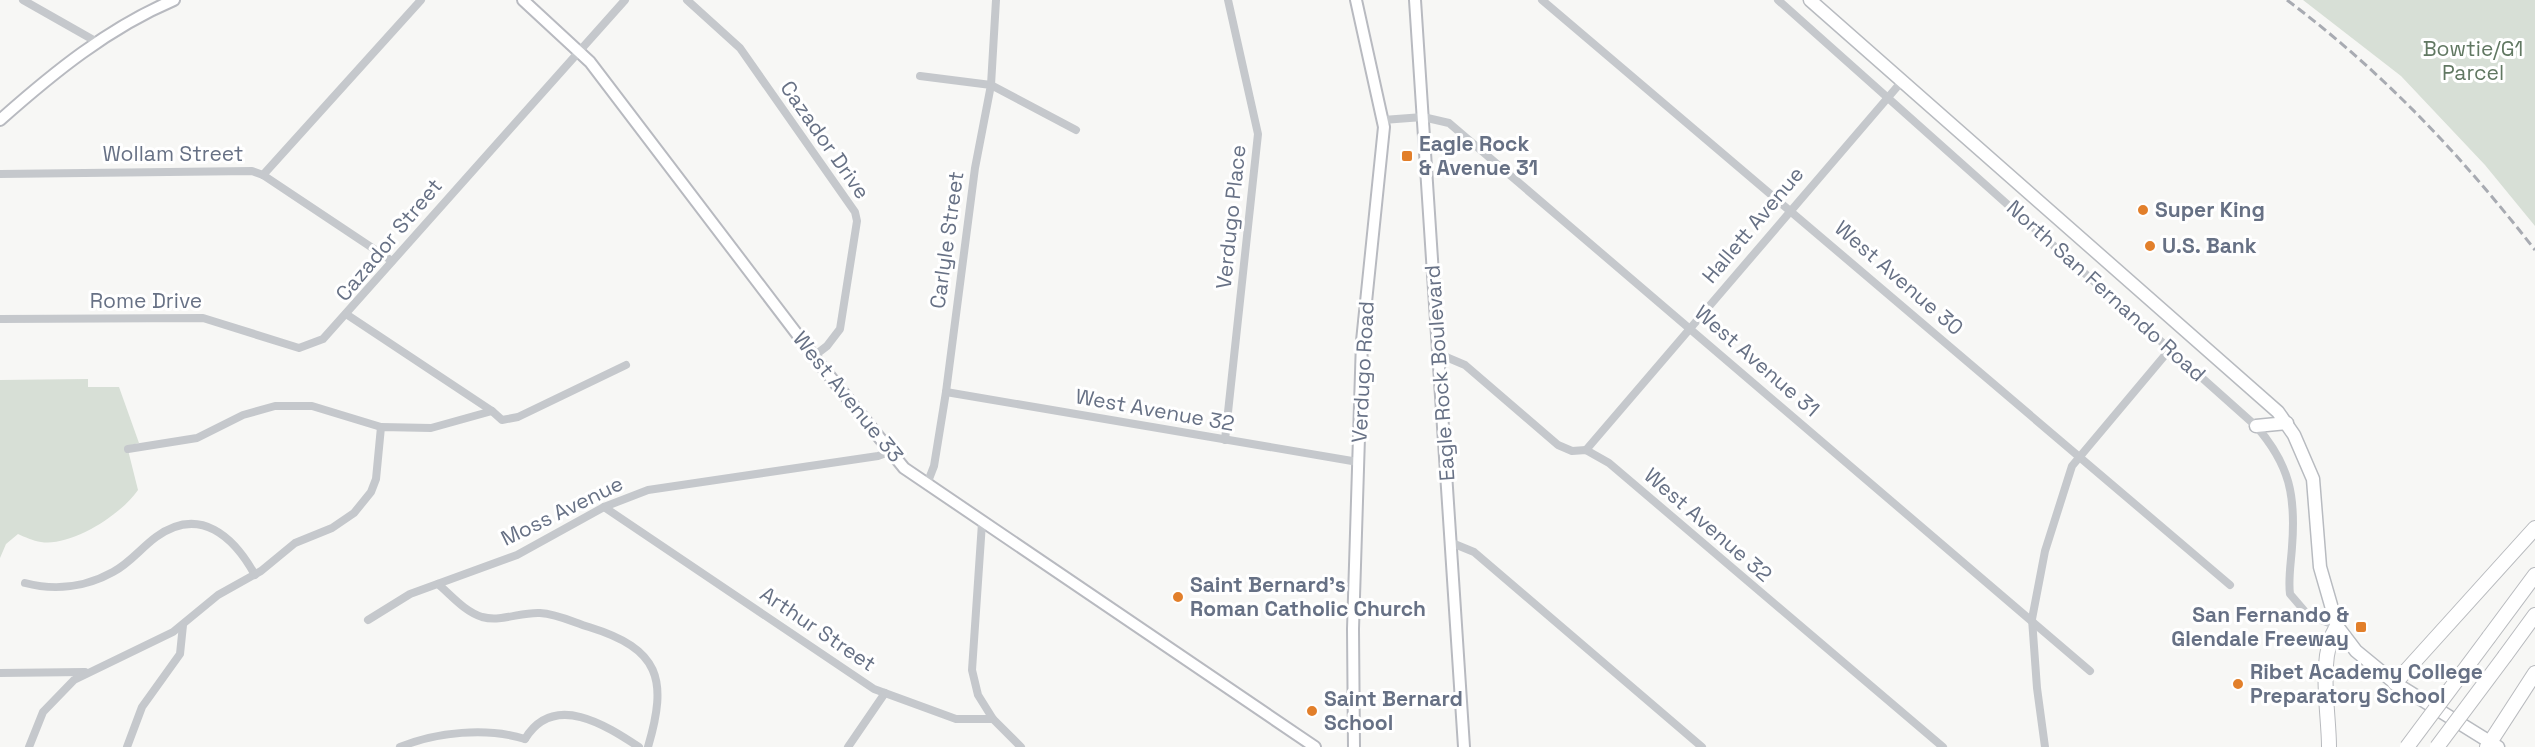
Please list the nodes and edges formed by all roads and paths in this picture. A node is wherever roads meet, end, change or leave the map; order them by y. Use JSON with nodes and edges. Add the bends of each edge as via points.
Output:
{"nodes":[{"id":1,"x":23,"y":0,"type":"edge"},
{"id":2,"x":174,"y":0,"type":"edge"},
{"id":3,"x":421,"y":0,"type":"edge"},
{"id":4,"x":523,"y":0,"type":"edge"},
{"id":5,"x":626,"y":0,"type":"edge"},
{"id":6,"x":687,"y":0,"type":"edge"},
{"id":7,"x":996,"y":0,"type":"edge"},
{"id":8,"x":1228,"y":0,"type":"edge"},
{"id":9,"x":1356,"y":0,"type":"edge"},
{"id":10,"x":1415,"y":0,"type":"edge"},
{"id":11,"x":1542,"y":0,"type":"edge"},
{"id":12,"x":1778,"y":0,"type":"edge"},
{"id":13,"x":1810,"y":0,"type":"edge"},
{"id":14,"x":97,"y":42,"type":"junction"},
{"id":15,"x":580,"y":51,"type":"junction"},
{"id":16,"x":920,"y":76,"type":"dead end"},
{"id":17,"x":1903,"y":80,"type":"junction"},
{"id":18,"x":991,"y":85,"type":"junction"},
{"id":19,"x":1888,"y":96,"type":"junction"},
{"id":20,"x":1423,"y":117,"type":"junction"},
{"id":21,"x":0,"y":120,"type":"edge"},
{"id":22,"x":1383,"y":120,"type":"junction"},
{"id":23,"x":1076,"y":130,"type":"dead end"},
{"id":24,"x":0,"y":174,"type":"edge"},
{"id":25,"x":263,"y":175,"type":"junction"},
{"id":26,"x":1790,"y":208,"type":"junction"},
{"id":27,"x":392,"y":261,"type":"junction"},
{"id":28,"x":346,"y":314,"type":"junction"},
{"id":29,"x":0,"y":319,"type":"edge"},
{"id":30,"x":1690,"y":327,"type":"junction"},
{"id":31,"x":2171,"y":348,"type":"junction"},
{"id":32,"x":1439,"y":354,"type":"junction"},
{"id":33,"x":814,"y":356,"type":"junction"},
{"id":34,"x":626,"y":365,"type":"dead end"},
{"id":35,"x":946,"y":392,"type":"junction"},
{"id":36,"x":492,"y":411,"type":"junction"},
{"id":37,"x":2287,"y":423,"type":"junction"},
{"id":38,"x":2256,"y":426,"type":"junction"},
{"id":39,"x":381,"y":427,"type":"junction"},
{"id":40,"x":1225,"y":440,"type":"junction"},
{"id":41,"x":128,"y":449,"type":"dead end"},
{"id":42,"x":1586,"y":450,"type":"junction"},
{"id":43,"x":889,"y":452,"type":"junction"},
{"id":44,"x":2078,"y":456,"type":"junction"},
{"id":45,"x":1358,"y":462,"type":"junction"},
{"id":46,"x":927,"y":484,"type":"junction"},
{"id":47,"x":604,"y":507,"type":"junction"},
{"id":48,"x":982,"y":523,"type":"junction"},
{"id":49,"x":2535,"y":528,"type":"edge"},
{"id":50,"x":1452,"y":543,"type":"junction"},
{"id":51,"x":255,"y":575,"type":"junction"},
{"id":52,"x":2535,"y":575,"type":"edge"},
{"id":53,"x":25,"y":583,"type":"dead end"},
{"id":54,"x":438,"y":584,"type":"junction"},
{"id":55,"x":2230,"y":585,"type":"dead end"},
{"id":56,"x":2535,"y":615,"type":"edge"},
{"id":57,"x":2032,"y":619,"type":"junction"},
{"id":58,"x":368,"y":620,"type":"dead end"},
{"id":59,"x":183,"y":625,"type":"junction"},
{"id":60,"x":2337,"y":626,"type":"junction"},
{"id":61,"x":2090,"y":671,"type":"dead end"},
{"id":62,"x":87,"y":672,"type":"junction"},
{"id":63,"x":0,"y":673,"type":"edge"},
{"id":64,"x":2535,"y":673,"type":"edge"},
{"id":65,"x":2395,"y":683,"type":"junction"},
{"id":66,"x":885,"y":693,"type":"junction"},
{"id":67,"x":993,"y":719,"type":"junction"},
{"id":68,"x":525,"y":743,"type":"edge"},
{"id":69,"x":2492,"y":745,"type":"edge"},
{"id":70,"x":29,"y":747,"type":"edge"},
{"id":71,"x":126,"y":747,"type":"edge"},
{"id":72,"x":400,"y":747,"type":"edge"},
{"id":73,"x":639,"y":747,"type":"edge"},
{"id":74,"x":648,"y":747,"type":"edge"},
{"id":75,"x":848,"y":747,"type":"edge"},
{"id":76,"x":1021,"y":747,"type":"edge"},
{"id":77,"x":1315,"y":747,"type":"edge"},
{"id":78,"x":1354,"y":747,"type":"edge"},
{"id":79,"x":1464,"y":747,"type":"edge"},
{"id":80,"x":1702,"y":747,"type":"edge"},
{"id":81,"x":1943,"y":747,"type":"edge"},
{"id":82,"x":2045,"y":747,"type":"edge"},
{"id":83,"x":2329,"y":747,"type":"edge"},
{"id":84,"x":2407,"y":747,"type":"edge"},
{"id":85,"x":2437,"y":747,"type":"edge"}],
"edges":[{"from":1,"to":14,"type":"street"},
{"from":2,"to":14,"type":"street"},
{"from":3,"to":25,"type":"street"},
{"from":4,"to":15,"type":"street","name":"West Avenue 33"},
{"from":5,"to":15,"type":"street","name":"Cazador Street"},
{"from":6,"to":33,"type":"street","name":"Cazador Drive","via":[[740,48],[855,212],[857,221],[840,329]]},
{"from":7,"to":18,"type":"street","name":"Carlyle Street"},
{"from":8,"to":40,"type":"street","name":"Verdugo Place","via":[[1258,134]]},
{"from":9,"to":22,"type":"street","name":"Verdugo Road"},
{"from":10,"to":20,"type":"street","name":"Eagle Rock Boulevard"},
{"from":11,"to":26,"type":"street","name":"West Avenue 30"},
{"from":12,"to":19,"type":"street","name":"North San Fernando Road"},
{"from":13,"to":17,"type":"main road","name":"North San Fernando Road"},
{"from":14,"to":21,"type":"street","via":[[42,82]]},
{"from":15,"to":27,"type":"street","name":"Cazador Street"},
{"from":15,"to":33,"type":"street","name":"West Avenue 33"},
{"from":16,"to":18,"type":"street"},
{"from":17,"to":19,"type":"street","name":"Hallett Avenue"},
{"from":17,"to":37,"type":"main road","name":"North San Fernando Road","via":[[2253,387]]},
{"from":18,"to":23,"type":"street"},
{"from":18,"to":35,"type":"street","name":"Carlyle Street","via":[[974,179]]},
{"from":19,"to":26,"type":"street","name":"Hallett Avenue"},
{"from":19,"to":31,"type":"street","name":"North San Fernando Road"},
{"from":20,"to":22,"type":"street","name":"West Avenue 31"},
{"from":20,"to":30,"type":"street","name":"West Avenue 31","via":[[1449,123]]},
{"from":20,"to":32,"type":"street","name":"Eagle Rock Boulevard"},
{"from":22,"to":45,"type":"street","name":"Verdugo Road","via":[[1362,341]]},
{"from":24,"to":25,"type":"street","name":"Wollam Street","via":[[252,171]]},
{"from":25,"to":27,"type":"street","name":"Wollam Street"},
{"from":26,"to":30,"type":"street","name":"Hallett Avenue"},
{"from":26,"to":44,"type":"street","name":"West Avenue 30"},
{"from":27,"to":28,"type":"street","name":"Cazador Street"},
{"from":28,"to":29,"type":"street","name":"Rome Drive","via":[[323,339],[299,348],[213,319]]},
{"from":28,"to":36,"type":"street","name":"Cazador Street"},
{"from":30,"to":42,"type":"street","name":"Hallett Avenue"},
{"from":30,"to":57,"type":"street","name":"West Avenue 31"},
{"from":31,"to":38,"type":"street","name":"North San Fernando Road"},
{"from":31,"to":44,"type":"street"},
{"from":32,"to":42,"type":"street","name":"West Avenue 32","via":[[1465,364],[1558,445],[1572,451]]},
{"from":32,"to":50,"type":"street","name":"Eagle Rock Boulevard"},
{"from":33,"to":43,"type":"street","name":"West Avenue 33"},
{"from":34,"to":36,"type":"street","via":[[518,417],[502,420]]},
{"from":35,"to":40,"type":"street","name":"West Avenue 32"},
{"from":35,"to":46,"type":"street","name":"Carlyle Street","via":[[934,466]]},
{"from":36,"to":39,"type":"street","via":[[431,428]]},
{"from":37,"to":38,"type":"main road"},
{"from":37,"to":60,"type":"main road","name":"North San Fernando Road","via":[[2313,478],[2320,567]]},
{"from":38,"to":60,"type":"street","name":"North San Fernando Road","via":[[2274,450],[2291,490],[2294,519],[2290,594],[2308,615]]},
{"from":39,"to":41,"type":"street","via":[[312,406],[275,406],[197,438]]},
{"from":39,"to":51,"type":"street","via":[[376,479],[363,503],[345,520],[295,543]]},
{"from":40,"to":45,"type":"street","name":"West Avenue 32"},
{"from":42,"to":81,"type":"street","name":"West Avenue 32","via":[[1610,463]]},
{"from":43,"to":46,"type":"street","name":"West Avenue 33"},
{"from":43,"to":47,"type":"street","name":"Moss Avenue","via":[[648,490]]},
{"from":44,"to":55,"type":"street","name":"West Avenue 30"},
{"from":44,"to":57,"type":"street","via":[[2045,551]]},
{"from":45,"to":78,"type":"street","name":"Verdugo Road"},
{"from":46,"to":48,"type":"street","name":"West Avenue 33"},
{"from":47,"to":54,"type":"street","name":"Moss Avenue","via":[[518,555]]},
{"from":47,"to":66,"type":"street","name":"Arthur Street"},
{"from":48,"to":67,"type":"street","via":[[972,670],[978,695]]},
{"from":48,"to":77,"type":"street","name":"West Avenue 33"},
{"from":49,"to":65,"type":"highway"},
{"from":50,"to":79,"type":"street","name":"Eagle Rock Boulevard"},
{"from":50,"to":80,"type":"street","via":[[1474,552]]},
{"from":51,"to":53,"type":"street","via":[[230,539],[195,525],[162,533],[127,563],[101,578],[52,588]]},
{"from":51,"to":59,"type":"street","via":[[218,595]]},
{"from":52,"to":84,"type":"highway","bridge":true},
{"from":54,"to":58,"type":"street","name":"Moss Avenue","via":[[410,594]]},
{"from":54,"to":74,"type":"street","via":[[465,609],[485,618],[541,613],[628,641],[646,659],[657,680],[659,706]]},
{"from":56,"to":85,"type":"highway","bridge":true},
{"from":57,"to":61,"type":"street","name":"West Avenue 31"},
{"from":57,"to":82,"type":"street"},
{"from":59,"to":62,"type":"street"},
{"from":59,"to":71,"type":"street","via":[[180,654],[142,707]]},
{"from":60,"to":65,"type":"main road","name":"North San Fernando Road","via":[[2356,651]]},
{"from":60,"to":83,"type":"highway","via":[[2325,657]]},
{"from":62,"to":63,"type":"street"},
{"from":62,"to":70,"type":"street","via":[[52,700]]},
{"from":64,"to":69,"type":"highway"},
{"from":65,"to":69,"type":"main road","name":"North San Fernando Road"},
{"from":66,"to":67,"type":"street","name":"Arthur Street","via":[[956,719]]},
{"from":66,"to":75,"type":"street"},
{"from":67,"to":76,"type":"street"},
{"from":68,"to":72,"type":"street","via":[[509,734],[455,734]]},
{"from":68,"to":73,"type":"street","via":[[531,728],[546,720],[578,716],[602,723]]}]}
